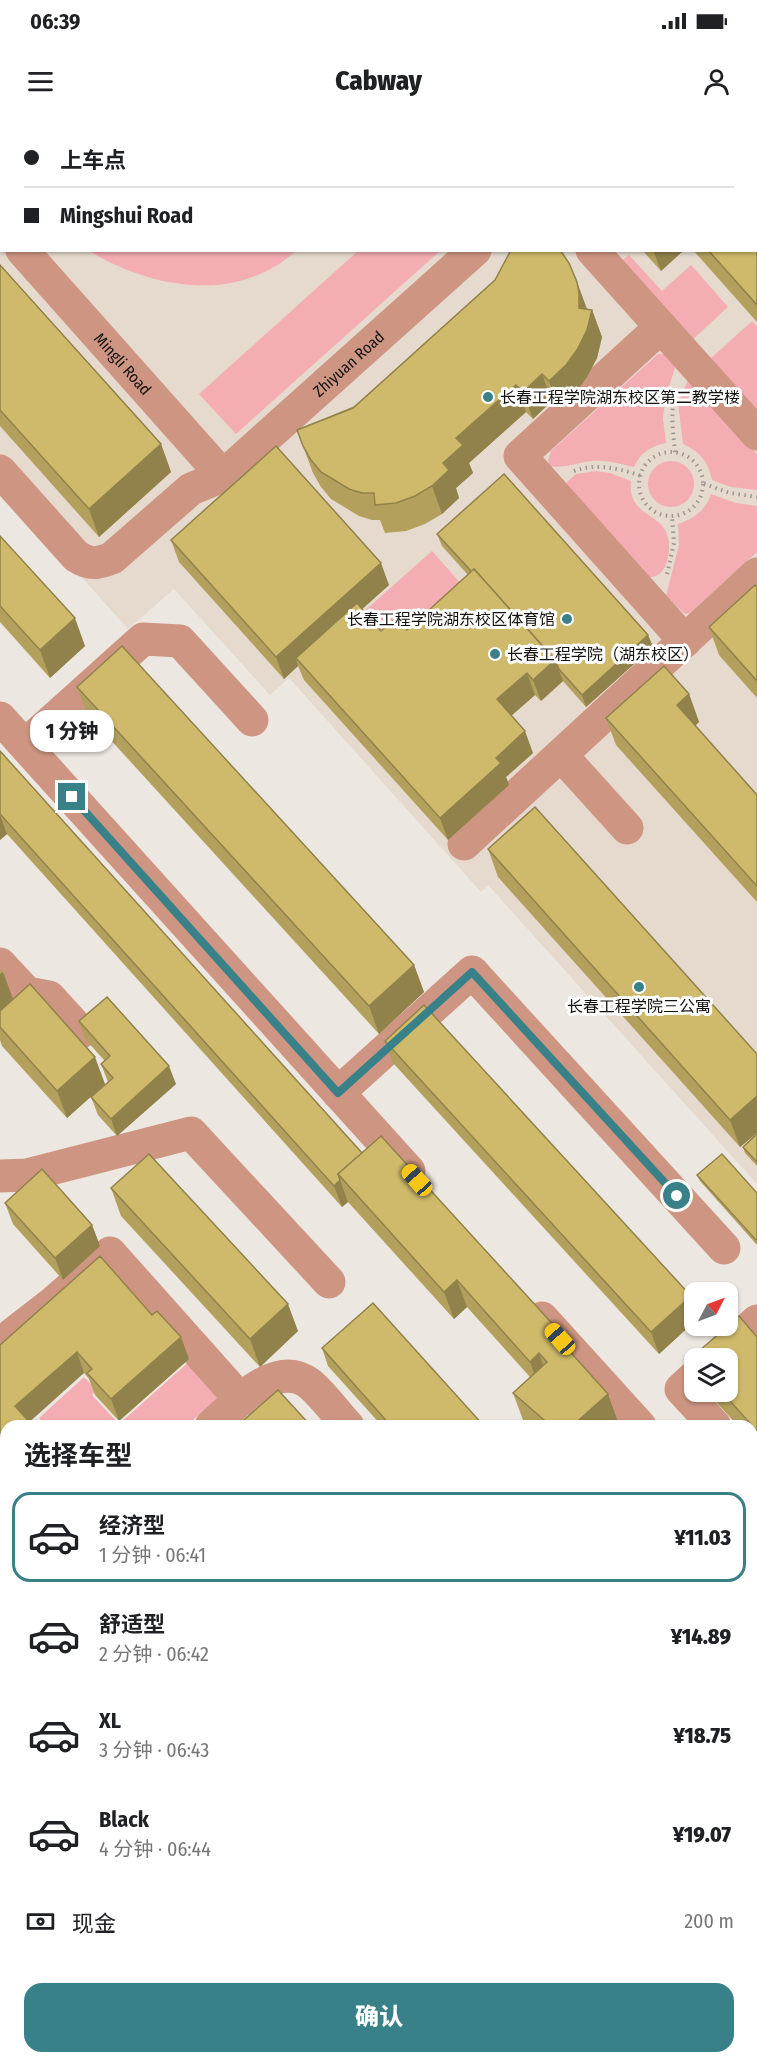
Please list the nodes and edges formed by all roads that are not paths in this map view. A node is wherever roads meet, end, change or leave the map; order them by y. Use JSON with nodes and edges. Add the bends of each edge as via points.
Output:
{"nodes":[{"id":1,"x":24,"y":252,"type":"edge"},
{"id":2,"x":473,"y":252,"type":"edge"},
{"id":3,"x":594,"y":252,"type":"edge"},
{"id":4,"x":661,"y":327,"type":"junction"},
{"id":5,"x":757,"y":434,"type":"edge"},
{"id":6,"x":0,"y":471,"type":"edge"},
{"id":7,"x":223,"y":476,"type":"junction"},
{"id":8,"x":757,"y":574,"type":"edge"},
{"id":9,"x":685,"y":641,"type":"junction"},
{"id":10,"x":0,"y":718,"type":"edge"},
{"id":11,"x":252,"y":720,"type":"dead end"},
{"id":12,"x":24,"y":745,"type":"junction"},
{"id":13,"x":561,"y":755,"type":"junction"},
{"id":14,"x":627,"y":828,"type":"dead end"},
{"id":15,"x":464,"y":844,"type":"dead end"},
{"id":16,"x":0,"y":964,"type":"edge"},
{"id":17,"x":81,"y":1032,"type":"edge"},
{"id":18,"x":338,"y":1093,"type":"junction"},
{"id":19,"x":0,"y":1176,"type":"edge"},
{"id":20,"x":425,"y":1189,"type":"edge"},
{"id":21,"x":724,"y":1248,"type":"dead end"},
{"id":22,"x":329,"y":1282,"type":"dead end"},
{"id":23,"x":521,"y":1295,"type":"edge"},
{"id":24,"x":756,"y":1324,"type":"edge"},
{"id":25,"x":0,"y":1344,"type":"edge"},
{"id":26,"x":728,"y":1348,"type":"edge"},
{"id":27,"x":241,"y":1400,"type":"junction"},
{"id":28,"x":693,"y":1402,"type":"edge"},
{"id":29,"x":218,"y":1420,"type":"edge"},
{"id":30,"x":343,"y":1420,"type":"edge"},
{"id":31,"x":635,"y":1420,"type":"edge"},
{"id":32,"x":709,"y":1420,"type":"edge"}],
"edges":[{"from":1,"to":7,"type":"street","name":"Mingli Road"},
{"from":2,"to":7,"type":"street","name":"Zhiyuan Road"},
{"from":3,"to":4,"type":"street"},
{"from":4,"to":5,"type":"street"},
{"from":4,"to":9,"type":"street","via":[[520,456]]},
{"from":6,"to":7,"type":"street","via":[[87,564],[112,558],[190,489]]},
{"from":8,"to":9,"type":"street"},
{"from":9,"to":13,"type":"street"},
{"from":10,"to":12,"type":"street"},
{"from":11,"to":12,"type":"street","via":[[180,642],[143,639]]},
{"from":12,"to":18,"type":"street"},
{"from":13,"to":14,"type":"street"},
{"from":13,"to":15,"type":"street"},
{"from":16,"to":17,"type":"street","via":[[27,993],[49,997]]},
{"from":18,"to":20,"type":"street"},
{"from":18,"to":21,"type":"street","via":[[472,972]]},
{"from":19,"to":22,"type":"street","via":[[27,1176],[191,1133]]},
{"from":23,"to":31,"type":"street"},
{"from":24,"to":26,"type":"street"},
{"from":25,"to":27,"type":"street","via":[[110,1253]]},
{"from":27,"to":29,"type":"street"},
{"from":27,"to":30,"type":"street","via":[[271,1378],[291,1376],[309,1383]]},
{"from":28,"to":32,"type":"street"}]}
